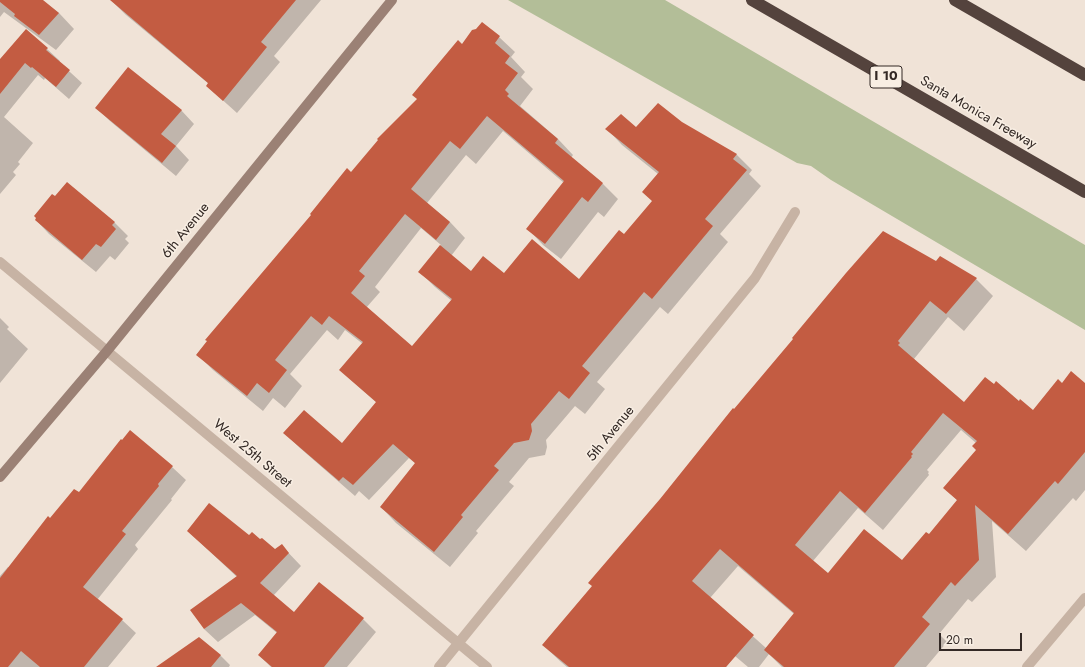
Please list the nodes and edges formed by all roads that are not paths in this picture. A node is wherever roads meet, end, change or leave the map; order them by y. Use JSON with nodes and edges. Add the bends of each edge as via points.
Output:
{"nodes":[{"id":1,"x":392,"y":0,"type":"edge"},
{"id":2,"x":752,"y":0,"type":"edge"},
{"id":3,"x":955,"y":0,"type":"edge"},
{"id":4,"x":1085,"y":75,"type":"edge"},
{"id":5,"x":1020,"y":155,"type":"junction"},
{"id":6,"x":1085,"y":192,"type":"edge"},
{"id":7,"x":1085,"y":198,"type":"edge"},
{"id":8,"x":795,"y":212,"type":"dead end"},
{"id":9,"x":0,"y":262,"type":"edge"},
{"id":10,"x":107,"y":351,"type":"junction"},
{"id":11,"x":0,"y":478,"type":"edge"},
{"id":12,"x":1085,"y":598,"type":"edge"},
{"id":13,"x":459,"y":644,"type":"junction"},
{"id":14,"x":440,"y":667,"type":"edge"},
{"id":15,"x":487,"y":667,"type":"edge"},
{"id":16,"x":1027,"y":667,"type":"edge"}],
"edges":[{"from":1,"to":10,"type":"street","name":"6th Avenue"},
{"from":2,"to":5,"type":"highway","name":"Santa Monica Freeway","number":"I 10"},
{"from":3,"to":4,"type":"highway"},
{"from":5,"to":6,"type":"highway","name":"Santa Monica Freeway","number":"I 10"},
{"from":5,"to":7,"type":"highway"},
{"from":8,"to":13,"type":"street","name":"5th Avenue","via":[[755,278]]},
{"from":9,"to":10,"type":"street","name":"West 25th Street"},
{"from":10,"to":11,"type":"street","name":"6th Avenue"},
{"from":10,"to":13,"type":"street","name":"West 25th Street"},
{"from":12,"to":16,"type":"street"},
{"from":13,"to":14,"type":"street","name":"5th Avenue"},
{"from":13,"to":15,"type":"street","name":"West 25th Street"}]}
